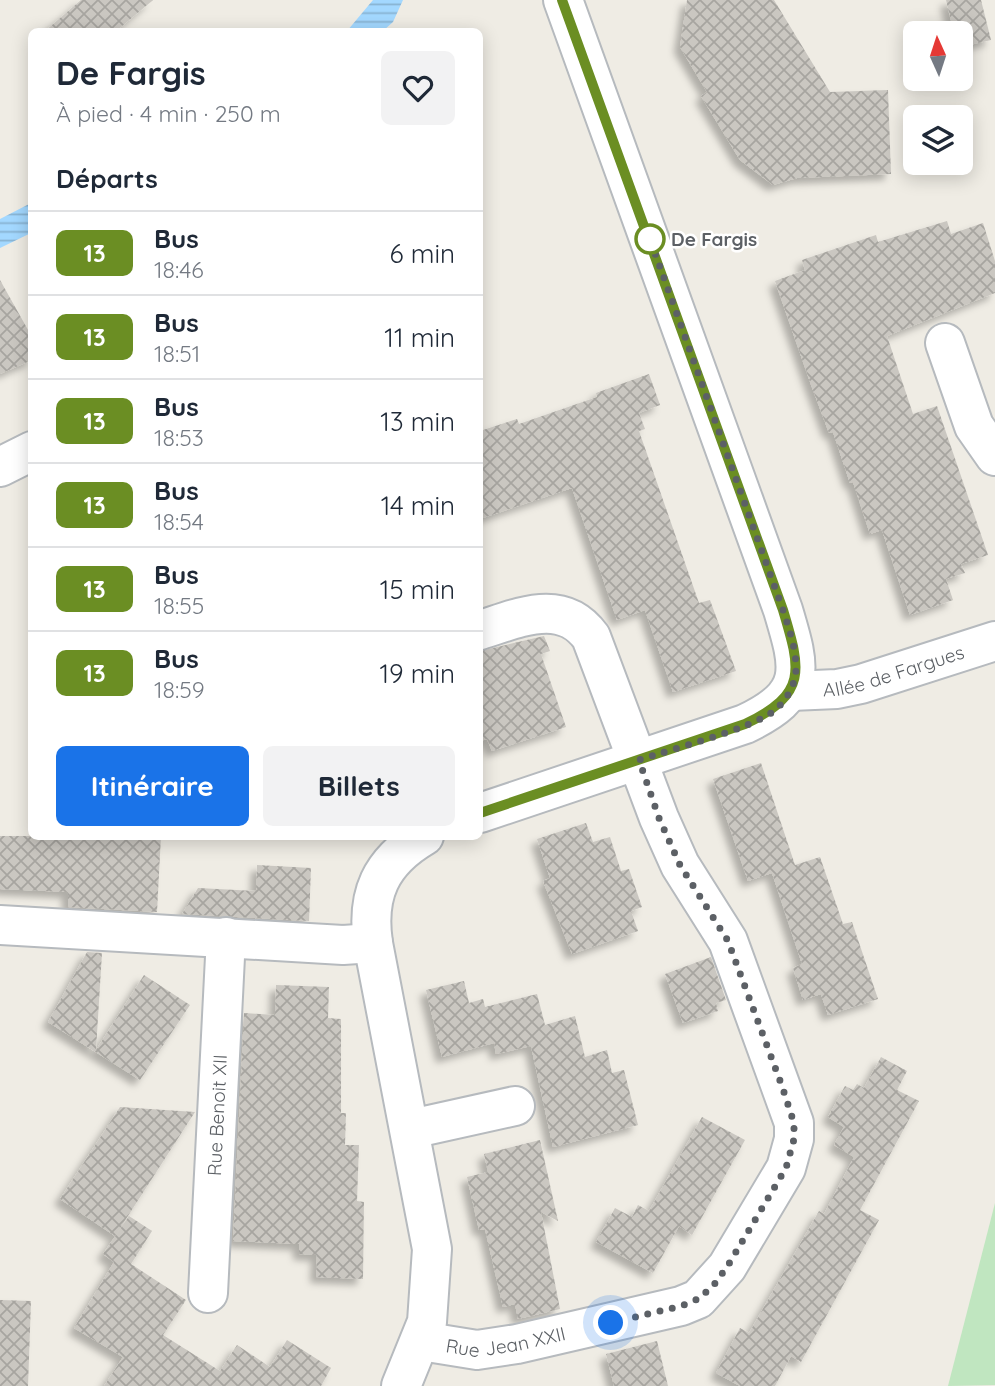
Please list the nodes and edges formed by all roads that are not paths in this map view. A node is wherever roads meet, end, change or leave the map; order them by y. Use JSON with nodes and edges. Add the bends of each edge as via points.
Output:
{"nodes":[{"id":1,"x":562,"y":0,"type":"edge"},
{"id":2,"x":945,"y":343,"type":"dead end"},
{"id":3,"x":28,"y":453,"type":"edge"},
{"id":4,"x":995,"y":456,"type":"edge"},
{"id":5,"x":0,"y":467,"type":"edge"},
{"id":6,"x":483,"y":629,"type":"edge"},
{"id":7,"x":995,"y":641,"type":"edge"},
{"id":8,"x":791,"y":691,"type":"junction"},
{"id":9,"x":639,"y":760,"type":"junction"},
{"id":10,"x":483,"y":812,"type":"edge"},
{"id":11,"x":419,"y":840,"type":"edge"},
{"id":12,"x":0,"y":925,"type":"edge"},
{"id":13,"x":226,"y":937,"type":"junction"},
{"id":14,"x":373,"y":943,"type":"junction"},
{"id":15,"x":515,"y":1106,"type":"dead end"},
{"id":16,"x":411,"y":1129,"type":"junction"},
{"id":17,"x":208,"y":1293,"type":"dead end"},
{"id":18,"x":421,"y":1342,"type":"junction"},
{"id":19,"x":401,"y":1386,"type":"edge"}],
"edges":[{"from":1,"to":8,"type":"street","via":[[783,610],[797,670]]},
{"from":2,"to":4,"type":"street","via":[[974,426]]},
{"from":3,"to":5,"type":"street"},
{"from":6,"to":9,"type":"street","name":"Rue Jean XXII","via":[[540,613],[582,624],[599,655]]},
{"from":7,"to":8,"type":"street","name":"Allée de Fargues","via":[[861,684]]},
{"from":8,"to":9,"type":"street","via":[[775,710],[745,724]]},
{"from":9,"to":10,"type":"street"},
{"from":9,"to":18,"type":"street","name":"Rue Jean XXII","via":[[680,865],[728,941],[794,1123],[792,1152],[727,1267],[698,1299],[517,1344],[477,1350]]},
{"from":11,"to":14,"type":"street","via":[[396,859],[376,887],[370,902]]},
{"from":12,"to":13,"type":"street"},
{"from":13,"to":14,"type":"street"},
{"from":13,"to":17,"type":"street","name":"Rue Benoit XII"},
{"from":14,"to":16,"type":"street"},
{"from":15,"to":16,"type":"street"},
{"from":16,"to":18,"type":"street","via":[[432,1249],[430,1299]]},
{"from":18,"to":19,"type":"street"}]}
